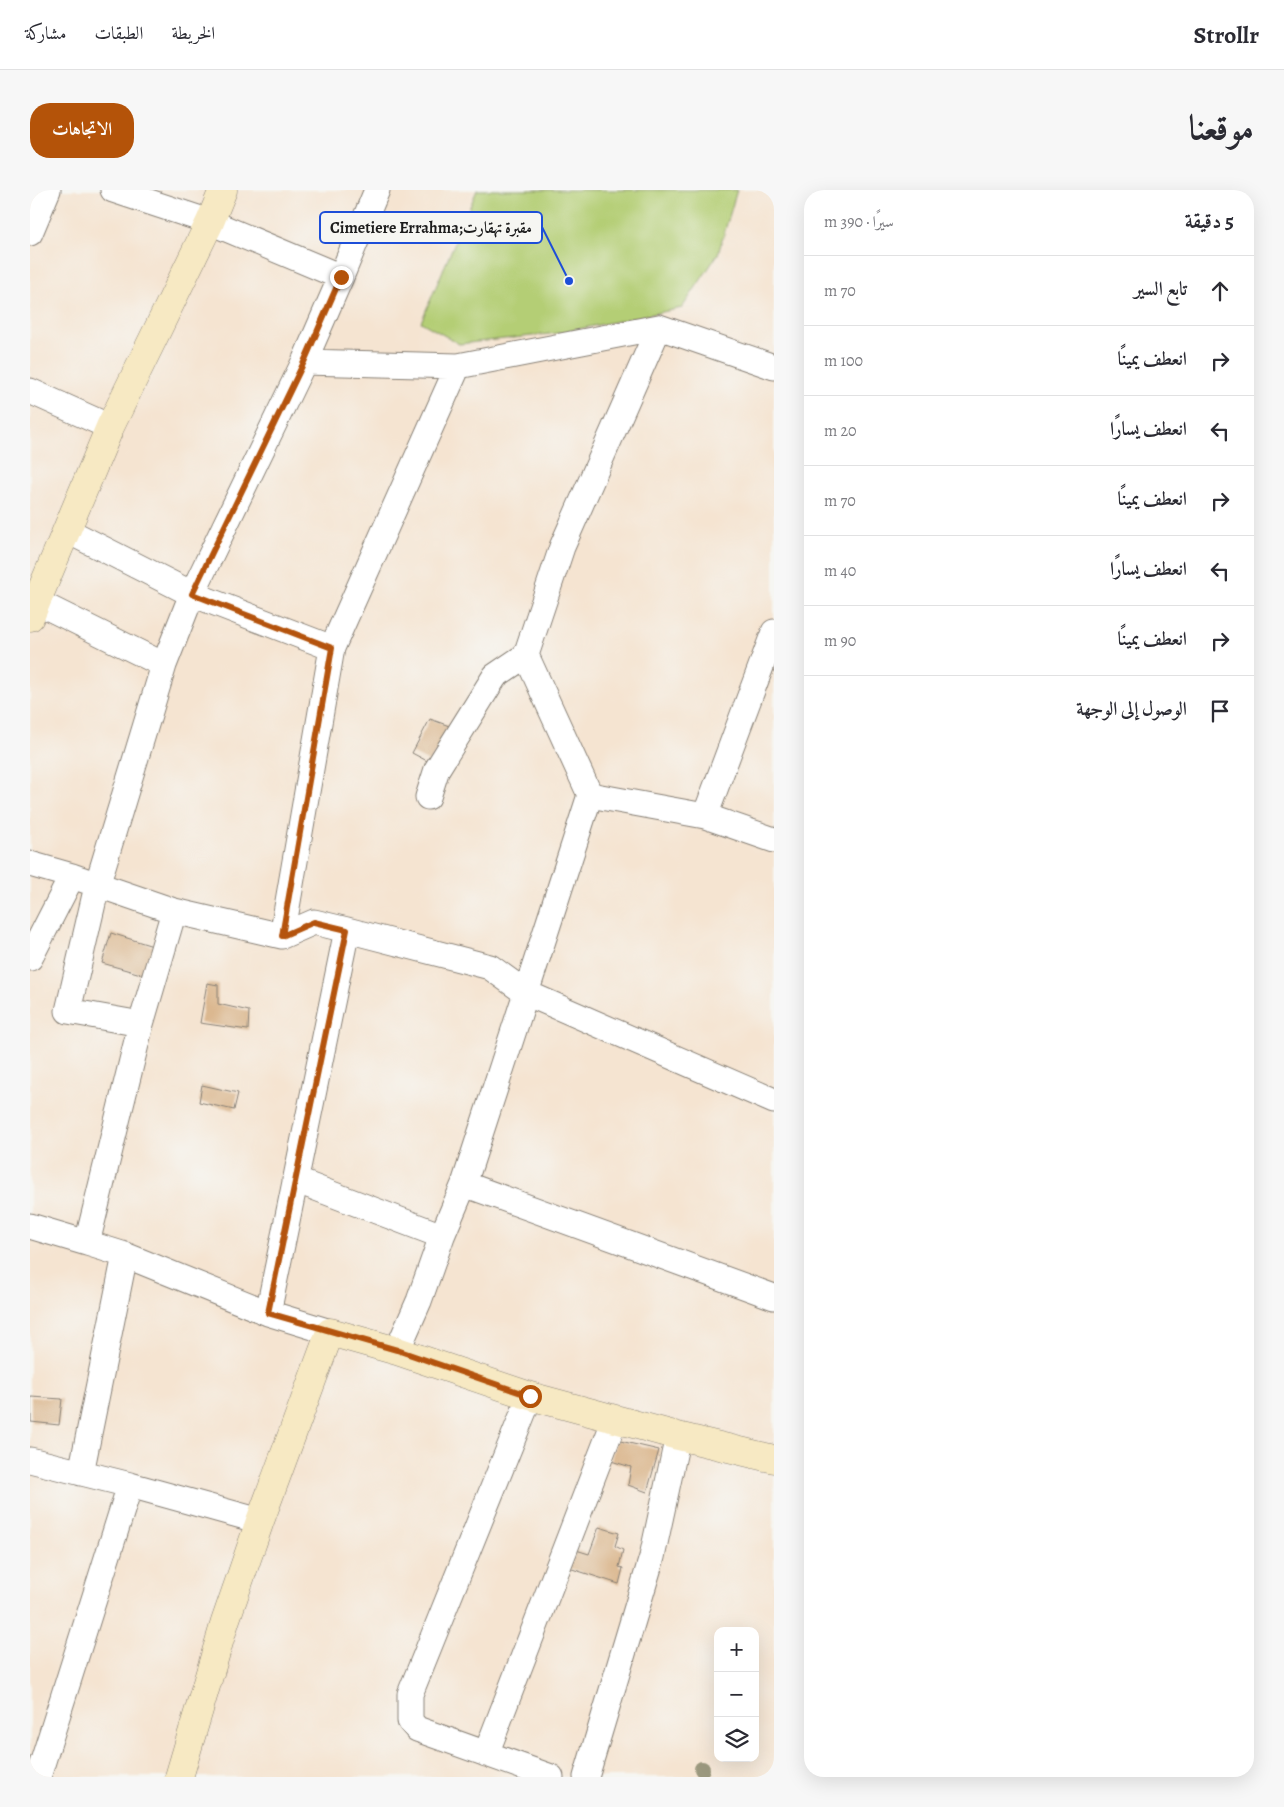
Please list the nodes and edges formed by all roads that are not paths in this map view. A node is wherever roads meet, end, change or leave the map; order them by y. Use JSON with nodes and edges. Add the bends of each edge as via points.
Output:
{"nodes":[{"id":1,"x":48,"y":190,"type":"edge"},
{"id":2,"x":113,"y":190,"type":"edge"},
{"id":3,"x":223,"y":190,"type":"edge"},
{"id":4,"x":377,"y":190,"type":"edge"},
{"id":5,"x":210,"y":222,"type":"junction"},
{"id":6,"x":30,"y":233,"type":"edge"},
{"id":7,"x":341,"y":277,"type":"junction"},
{"id":8,"x":659,"y":327,"type":"junction"},
{"id":9,"x":304,"y":362,"type":"junction"},
{"id":10,"x":458,"y":366,"type":"junction"},
{"id":11,"x":774,"y":367,"type":"edge"},
{"id":12,"x":30,"y":391,"type":"edge"},
{"id":13,"x":110,"y":427,"type":"junction"},
{"id":14,"x":66,"y":530,"type":"junction"},
{"id":15,"x":192,"y":594,"type":"junction"},
{"id":16,"x":33,"y":609,"type":"edge"},
{"id":17,"x":771,"y":646,"type":"edge"},
{"id":18,"x":332,"y":648,"type":"junction"},
{"id":19,"x":526,"y":655,"type":"junction"},
{"id":20,"x":164,"y":664,"type":"junction"},
{"id":21,"x":590,"y":795,"type":"junction"},
{"id":22,"x":428,"y":798,"type":"dead end"},
{"id":23,"x":705,"y":816,"type":"junction"},
{"id":24,"x":774,"y":840,"type":"edge"},
{"id":25,"x":30,"y":864,"type":"edge"},
{"id":26,"x":72,"y":876,"type":"junction"},
{"id":27,"x":97,"y":886,"type":"junction"},
{"id":28,"x":174,"y":911,"type":"junction"},
{"id":29,"x":347,"y":930,"type":"junction"},
{"id":30,"x":282,"y":936,"type":"junction"},
{"id":31,"x":30,"y":958,"type":"edge"},
{"id":32,"x":526,"y":992,"type":"junction"},
{"id":33,"x":141,"y":1024,"type":"junction"},
{"id":34,"x":774,"y":1101,"type":"edge"},
{"id":35,"x":294,"y":1180,"type":"junction"},
{"id":36,"x":464,"y":1184,"type":"junction"},
{"id":37,"x":30,"y":1226,"type":"edge"},
{"id":38,"x":442,"y":1236,"type":"junction"},
{"id":39,"x":87,"y":1243,"type":"junction"},
{"id":40,"x":125,"y":1254,"type":"junction"},
{"id":41,"x":774,"y":1297,"type":"edge"},
{"id":42,"x":268,"y":1313,"type":"junction"},
{"id":43,"x":330,"y":1332,"type":"junction"},
{"id":44,"x":397,"y":1350,"type":"junction"},
{"id":45,"x":530,"y":1396,"type":"junction"},
{"id":46,"x":615,"y":1419,"type":"junction"},
{"id":47,"x":678,"y":1436,"type":"junction"},
{"id":48,"x":774,"y":1459,"type":"edge"},
{"id":49,"x":30,"y":1460,"type":"edge"},
{"id":50,"x":81,"y":1473,"type":"junction"},
{"id":51,"x":130,"y":1485,"type":"junction"},
{"id":52,"x":260,"y":1520,"type":"junction"},
{"id":53,"x":486,"y":1754,"type":"junction"},
{"id":54,"x":38,"y":1777,"type":"edge"},
{"id":55,"x":179,"y":1777,"type":"edge"},
{"id":56,"x":551,"y":1777,"type":"edge"},
{"id":57,"x":586,"y":1777,"type":"edge"}],
"edges":[{"from":1,"to":6,"type":"street"},
{"from":2,"to":5,"type":"street"},
{"from":3,"to":5,"type":"street"},
{"from":4,"to":7,"type":"street"},
{"from":5,"to":7,"type":"street"},
{"from":5,"to":13,"type":"street"},
{"from":7,"to":9,"type":"street"},
{"from":8,"to":10,"type":"street"},
{"from":8,"to":11,"type":"street"},
{"from":8,"to":19,"type":"street","via":[[562,547]]},
{"from":9,"to":10,"type":"street"},
{"from":9,"to":15,"type":"street"},
{"from":10,"to":18,"type":"street"},
{"from":12,"to":13,"type":"street"},
{"from":13,"to":14,"type":"street"},
{"from":14,"to":15,"type":"street"},
{"from":14,"to":16,"type":"street"},
{"from":15,"to":18,"type":"street"},
{"from":15,"to":20,"type":"street"},
{"from":16,"to":20,"type":"street"},
{"from":17,"to":23,"type":"street"},
{"from":18,"to":30,"type":"street"},
{"from":19,"to":21,"type":"street"},
{"from":19,"to":22,"type":"street","via":[[495,676],[437,769]]},
{"from":20,"to":27,"type":"street"},
{"from":21,"to":23,"type":"street"},
{"from":21,"to":32,"type":"street"},
{"from":23,"to":24,"type":"street"},
{"from":25,"to":26,"type":"street"},
{"from":26,"to":27,"type":"street"},
{"from":26,"to":31,"type":"street"},
{"from":27,"to":28,"type":"street"},
{"from":27,"to":33,"type":"street","via":[[68,1011]]},
{"from":28,"to":30,"type":"street"},
{"from":28,"to":33,"type":"street"},
{"from":29,"to":30,"type":"street","via":[[314,922]]},
{"from":29,"to":32,"type":"street","via":[[490,968]]},
{"from":29,"to":35,"type":"street"},
{"from":32,"to":34,"type":"street"},
{"from":32,"to":36,"type":"street"},
{"from":33,"to":39,"type":"street"},
{"from":35,"to":38,"type":"street"},
{"from":35,"to":42,"type":"street"},
{"from":36,"to":38,"type":"street"},
{"from":36,"to":41,"type":"street"},
{"from":37,"to":39,"type":"street"},
{"from":38,"to":44,"type":"street"},
{"from":39,"to":40,"type":"street"},
{"from":40,"to":42,"type":"street"},
{"from":40,"to":50,"type":"street"},
{"from":42,"to":43,"type":"street"},
{"from":43,"to":44,"type":"street"},
{"from":43,"to":52,"type":"street"},
{"from":44,"to":45,"type":"street"},
{"from":45,"to":46,"type":"street"},
{"from":45,"to":53,"type":"street","via":[[410,1694],[410,1721],[417,1729]]},
{"from":46,"to":47,"type":"street"},
{"from":46,"to":53,"type":"street"},
{"from":47,"to":48,"type":"street"},
{"from":47,"to":57,"type":"street","via":[[652,1557]]},
{"from":49,"to":50,"type":"street"},
{"from":50,"to":51,"type":"street"},
{"from":51,"to":52,"type":"street"},
{"from":51,"to":54,"type":"street"},
{"from":52,"to":55,"type":"street","via":[[225,1622]]},
{"from":53,"to":56,"type":"street"}]}
